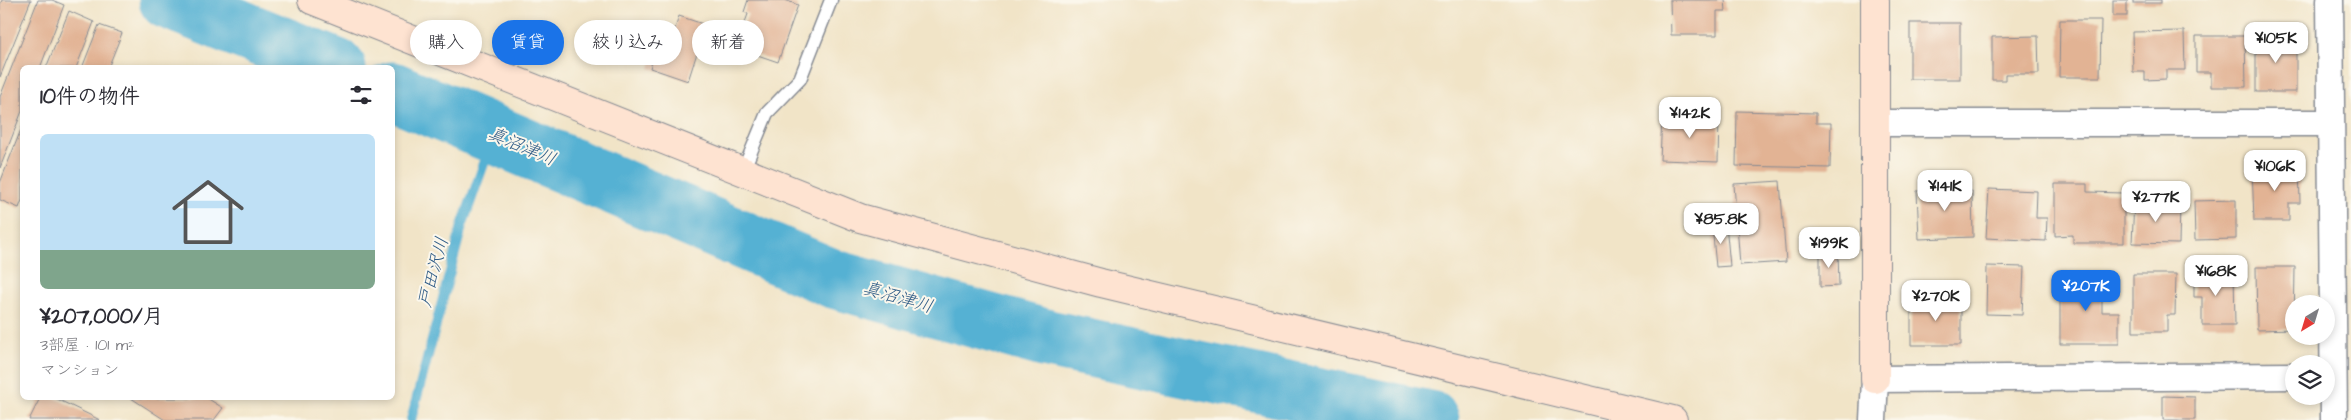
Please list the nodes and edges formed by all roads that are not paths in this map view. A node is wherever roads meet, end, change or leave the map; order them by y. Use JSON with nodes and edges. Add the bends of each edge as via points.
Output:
{"nodes":[{"id":1,"x":312,"y":0,"type":"edge"},
{"id":2,"x":831,"y":0,"type":"edge"},
{"id":3,"x":1875,"y":0,"type":"edge"},
{"id":4,"x":2330,"y":0,"type":"edge"},
{"id":5,"x":2330,"y":122,"type":"junction"},
{"id":6,"x":1875,"y":123,"type":"junction"},
{"id":7,"x":743,"y":171,"type":"junction"},
{"id":8,"x":2330,"y":355,"type":"edge"},
{"id":9,"x":2285,"y":376,"type":"edge"},
{"id":10,"x":1875,"y":379,"type":"junction"},
{"id":11,"x":2333,"y":405,"type":"edge"},
{"id":12,"x":1673,"y":420,"type":"edge"},
{"id":13,"x":1873,"y":420,"type":"edge"},
{"id":14,"x":2334,"y":420,"type":"edge"}],
"edges":[{"from":1,"to":7,"type":"street"},
{"from":2,"to":7,"type":"lane","via":[[800,79],[767,113]]},
{"from":3,"to":6,"type":"street"},
{"from":4,"to":5,"type":"street"},
{"from":5,"to":6,"type":"street"},
{"from":5,"to":8,"type":"street"},
{"from":6,"to":10,"type":"street"},
{"from":7,"to":12,"type":"street","via":[[860,218],[1082,278]]},
{"from":9,"to":10,"type":"street"},
{"from":10,"to":13,"type":"street"},
{"from":11,"to":14,"type":"street"}]}
